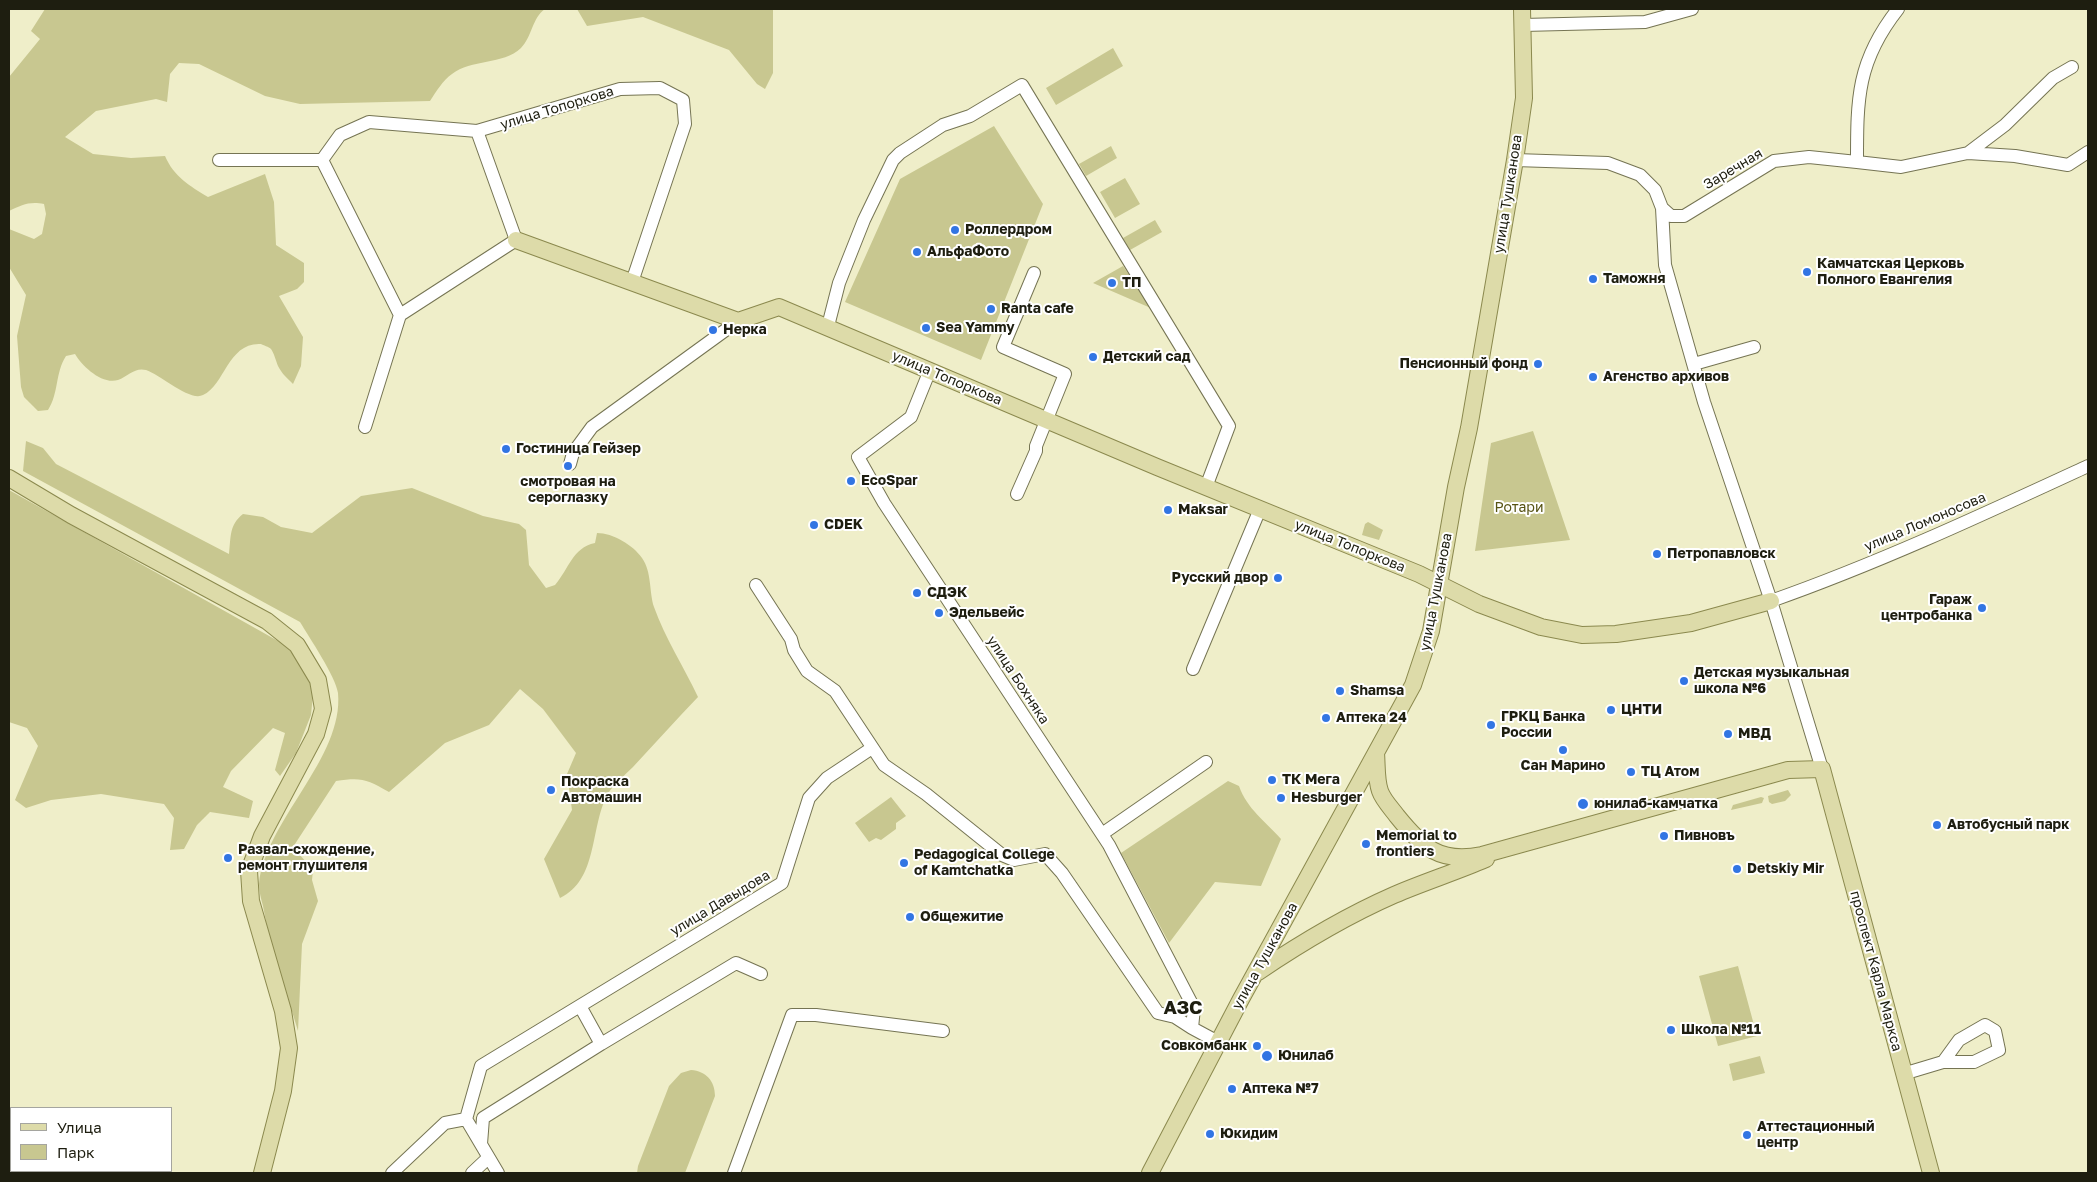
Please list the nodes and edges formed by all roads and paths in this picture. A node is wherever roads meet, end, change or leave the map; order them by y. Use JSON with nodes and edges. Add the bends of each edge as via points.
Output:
{"nodes":[{"id":1,"x":1692,"y":9,"type":"edge"},
{"id":2,"x":1898,"y":9,"type":"edge"},
{"id":3,"x":1523,"y":17,"type":"edge"},
{"id":4,"x":2072,"y":67,"type":"dead end"},
{"id":5,"x":477,"y":131,"type":"junction"},
{"id":6,"x":2088,"y":152,"type":"edge"},
{"id":7,"x":1968,"y":153,"type":"junction"},
{"id":8,"x":219,"y":160,"type":"dead end"},
{"id":9,"x":322,"y":160,"type":"junction"},
{"id":10,"x":1515,"y":160,"type":"junction"},
{"id":11,"x":1857,"y":162,"type":"junction"},
{"id":12,"x":1662,"y":208,"type":"junction"},
{"id":13,"x":516,"y":240,"type":"junction"},
{"id":14,"x":1034,"y":273,"type":"dead end"},
{"id":15,"x":632,"y":282,"type":"junction"},
{"id":16,"x":400,"y":315,"type":"junction"},
{"id":17,"x":738,"y":321,"type":"junction"},
{"id":18,"x":828,"y":326,"type":"junction"},
{"id":19,"x":1754,"y":347,"type":"dead end"},
{"id":20,"x":1694,"y":364,"type":"junction"},
{"id":21,"x":930,"y":370,"type":"junction"},
{"id":22,"x":1046,"y":419,"type":"junction"},
{"id":23,"x":365,"y":427,"type":"dead end"},
{"id":24,"x":570,"y":464,"type":"dead end"},
{"id":25,"x":2088,"y":466,"type":"edge"},
{"id":26,"x":9,"y":478,"type":"edge"},
{"id":27,"x":1206,"y":487,"type":"junction"},
{"id":28,"x":1016,"y":494,"type":"dead end"},
{"id":29,"x":1260,"y":509,"type":"junction"},
{"id":30,"x":1440,"y":584,"type":"junction"},
{"id":31,"x":756,"y":585,"type":"dead end"},
{"id":32,"x":1771,"y":601,"type":"junction"},
{"id":33,"x":1193,"y":669,"type":"dead end"},
{"id":34,"x":872,"y":748,"type":"junction"},
{"id":35,"x":1376,"y":752,"type":"junction"},
{"id":36,"x":1206,"y":762,"type":"dead end"},
{"id":37,"x":1822,"y":769,"type":"junction"},
{"id":38,"x":1102,"y":834,"type":"junction"},
{"id":39,"x":1523,"y":844,"type":"junction"},
{"id":40,"x":761,"y":974,"type":"dead end"},
{"id":41,"x":1256,"y":974,"type":"junction"},
{"id":42,"x":580,"y":1006,"type":"junction"},
{"id":43,"x":1192,"y":1028,"type":"junction"},
{"id":44,"x":943,"y":1031,"type":"dead end"},
{"id":45,"x":1218,"y":1042,"type":"junction"},
{"id":46,"x":601,"y":1044,"type":"junction"},
{"id":47,"x":1943,"y":1062,"type":"dead end"},
{"id":48,"x":1903,"y":1074,"type":"junction"},
{"id":49,"x":466,"y":1119,"type":"junction"},
{"id":50,"x":481,"y":1144,"type":"junction"},
{"id":51,"x":488,"y":1158,"type":"junction"},
{"id":52,"x":262,"y":1173,"type":"edge"},
{"id":53,"x":392,"y":1173,"type":"edge"},
{"id":54,"x":472,"y":1173,"type":"edge"},
{"id":55,"x":498,"y":1173,"type":"edge"},
{"id":56,"x":734,"y":1173,"type":"edge"},
{"id":57,"x":1150,"y":1173,"type":"edge"},
{"id":58,"x":1931,"y":1173,"type":"edge"}],
"edges":[{"from":1,"to":3,"type":"street","via":[[1645,22]]},
{"from":2,"to":11,"type":"street","via":[[1886,24],[1863,72],[1857,105]]},
{"from":3,"to":10,"type":"main road","name":"улица Тушканова","via":[[1524,98]]},
{"from":4,"to":7,"type":"street","name":"Заречная","via":[[2053,78],[2005,125]]},
{"from":5,"to":9,"type":"street","name":"улица Топоркова","via":[[369,122],[340,136]]},
{"from":5,"to":13,"type":"street"},
{"from":5,"to":15,"type":"street","name":"улица Топоркова","via":[[620,88],[660,88],[683,100],[685,124]]},
{"from":6,"to":7,"type":"street","name":"Заречная","via":[[2068,165],[2015,156]]},
{"from":7,"to":11,"type":"street","name":"Заречная","via":[[1901,167]]},
{"from":8,"to":9,"type":"street"},
{"from":9,"to":16,"type":"street"},
{"from":10,"to":12,"type":"street","name":"проспект Карла Маркса","via":[[1600,162],[1625,168],[1651,184]]},
{"from":10,"to":30,"type":"main road","name":"улица Тушканова"},
{"from":11,"to":12,"type":"street","name":"Заречная","via":[[1810,157],[1774,161],[1686,215],[1672,217]]},
{"from":12,"to":20,"type":"street","name":"проспект Карла Маркса","via":[[1665,265]]},
{"from":13,"to":15,"type":"main road"},
{"from":13,"to":16,"type":"street"},
{"from":14,"to":22,"type":"street","via":[[1003,347],[1065,374]]},
{"from":15,"to":17,"type":"main road"},
{"from":16,"to":23,"type":"street"},
{"from":17,"to":18,"type":"main road","name":"улица Топоркова","via":[[779,307]]},
{"from":17,"to":24,"type":"street","via":[[592,427],[573,453]]},
{"from":18,"to":21,"type":"main road","name":"улица Топоркова"},
{"from":18,"to":27,"type":"street","via":[[839,283],[893,160],[944,125],[970,116],[1022,85],[1230,426]]},
{"from":19,"to":20,"type":"street"},
{"from":20,"to":32,"type":"street","name":"проспект Карла Маркса"},
{"from":21,"to":22,"type":"main road","name":"улица Топоркова"},
{"from":21,"to":38,"type":"street","name":"улица Бохняка","via":[[911,417],[858,457],[884,503]]},
{"from":22,"to":27,"type":"main road","name":"улица Топоркова"},
{"from":22,"to":28,"type":"street","via":[[1036,451]]},
{"from":25,"to":32,"type":"street","name":"улица Ломоносова","via":[[1952,528]]},
{"from":26,"to":52,"type":"main road","via":[[267,621],[297,645],[318,680],[323,709],[316,734],[262,836],[249,871],[251,900],[283,1011],[289,1048],[283,1091]]},
{"from":27,"to":29,"type":"main road","name":"улица Топоркова"},
{"from":29,"to":30,"type":"main road","name":"улица Топоркова"},
{"from":29,"to":33,"type":"street"},
{"from":30,"to":32,"type":"main road","name":"улица Топоркова","via":[[1517,620],[1582,635],[1662,628]]},
{"from":30,"to":35,"type":"main road","name":"улица Тушканова","via":[[1422,663]]},
{"from":31,"to":34,"type":"street","via":[[791,639],[806,671],[835,691]]},
{"from":32,"to":37,"type":"street","name":"проспект Карла Маркса"},
{"from":34,"to":42,"type":"street","name":"улица Давыдова","via":[[827,778],[809,798],[782,883]]},
{"from":34,"to":43,"type":"street","via":[[884,765],[1002,855],[1014,860],[1045,854],[1062,873],[1158,1013],[1175,1017]]},
{"from":35,"to":39,"type":"main road","via":[[1380,791],[1408,830],[1431,851],[1446,856],[1471,857]]},
{"from":35,"to":41,"type":"main road","name":"улица Тушканова"},
{"from":36,"to":38,"type":"street"},
{"from":37,"to":39,"type":"main road","via":[[1788,770]]},
{"from":37,"to":48,"type":"main road","name":"проспект Карла Маркса"},
{"from":38,"to":43,"type":"street","name":"улица Бохняка","via":[[1194,1008]]},
{"from":39,"to":41,"type":"main road","via":[[1365,909],[1300,943]]},
{"from":40,"to":46,"type":"street","via":[[736,963]]},
{"from":41,"to":45,"type":"main road","name":"улица Тушканова"},
{"from":42,"to":46,"type":"street"},
{"from":42,"to":49,"type":"street","name":"улица Давыдова","via":[[481,1066]]},
{"from":43,"to":45,"type":"street"},
{"from":44,"to":56,"type":"street","via":[[816,1015],[792,1015]]},
{"from":45,"to":57,"type":"main road","name":"улица Тушканова"},
{"from":46,"to":50,"type":"street","via":[[483,1118]]},
{"from":47,"to":48,"type":"street"},
{"from":48,"to":58,"type":"main road","name":"проспект Карла Маркса"},
{"from":49,"to":50,"type":"street"},
{"from":49,"to":53,"type":"street","via":[[445,1124]]},
{"from":50,"to":51,"type":"street"},
{"from":51,"to":54,"type":"street"},
{"from":51,"to":55,"type":"street"}]}
